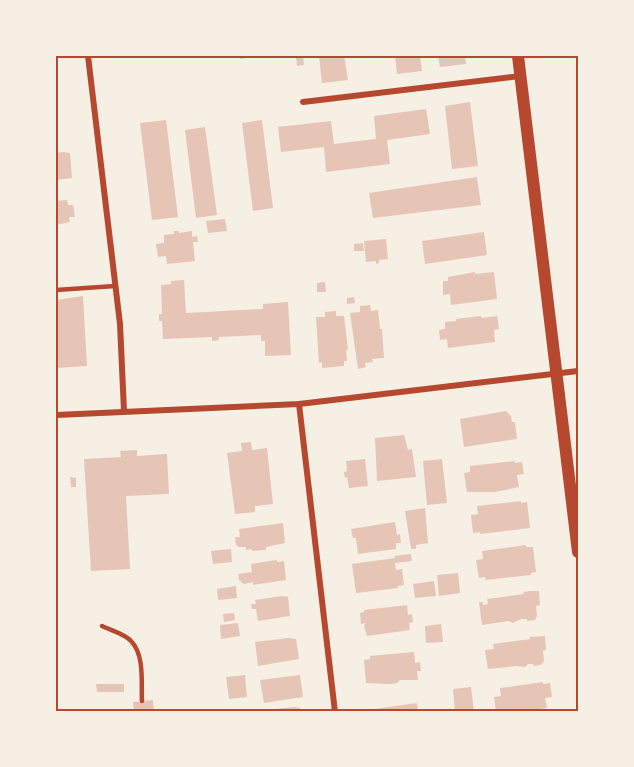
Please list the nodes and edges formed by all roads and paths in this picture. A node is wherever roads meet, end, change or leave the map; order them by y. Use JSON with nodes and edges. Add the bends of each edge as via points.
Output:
{"nodes":[{"id":1,"x":88,"y":56,"type":"edge"},
{"id":2,"x":518,"y":56,"type":"edge"},
{"id":3,"x":520,"y":76,"type":"junction"},
{"id":4,"x":303,"y":102,"type":"dead end"},
{"id":5,"x":115,"y":286,"type":"junction"},
{"id":6,"x":56,"y":290,"type":"edge"},
{"id":7,"x":579,"y":372,"type":"edge"},
{"id":8,"x":556,"y":375,"type":"junction"},
{"id":9,"x":299,"y":404,"type":"junction"},
{"id":10,"x":124,"y":411,"type":"junction"},
{"id":11,"x":56,"y":415,"type":"edge"},
{"id":12,"x":579,"y":552,"type":"edge"},
{"id":13,"x":102,"y":626,"type":"dead end"},
{"id":14,"x":142,"y":701,"type":"dead end"},
{"id":15,"x":335,"y":711,"type":"edge"}],
"edges":[{"from":1,"to":5,"type":"street"},
{"from":2,"to":3,"type":"main road"},
{"from":3,"to":4,"type":"street"},
{"from":3,"to":8,"type":"main road"},
{"from":5,"to":6,"type":"lane"},
{"from":5,"to":10,"type":"street"},
{"from":7,"to":8,"type":"street"},
{"from":8,"to":9,"type":"street"},
{"from":8,"to":12,"type":"main road"},
{"from":9,"to":10,"type":"street"},
{"from":9,"to":15,"type":"street"},
{"from":10,"to":11,"type":"street"},
{"from":13,"to":14,"type":"lane","via":[[131,640],[137,651]]}]}
